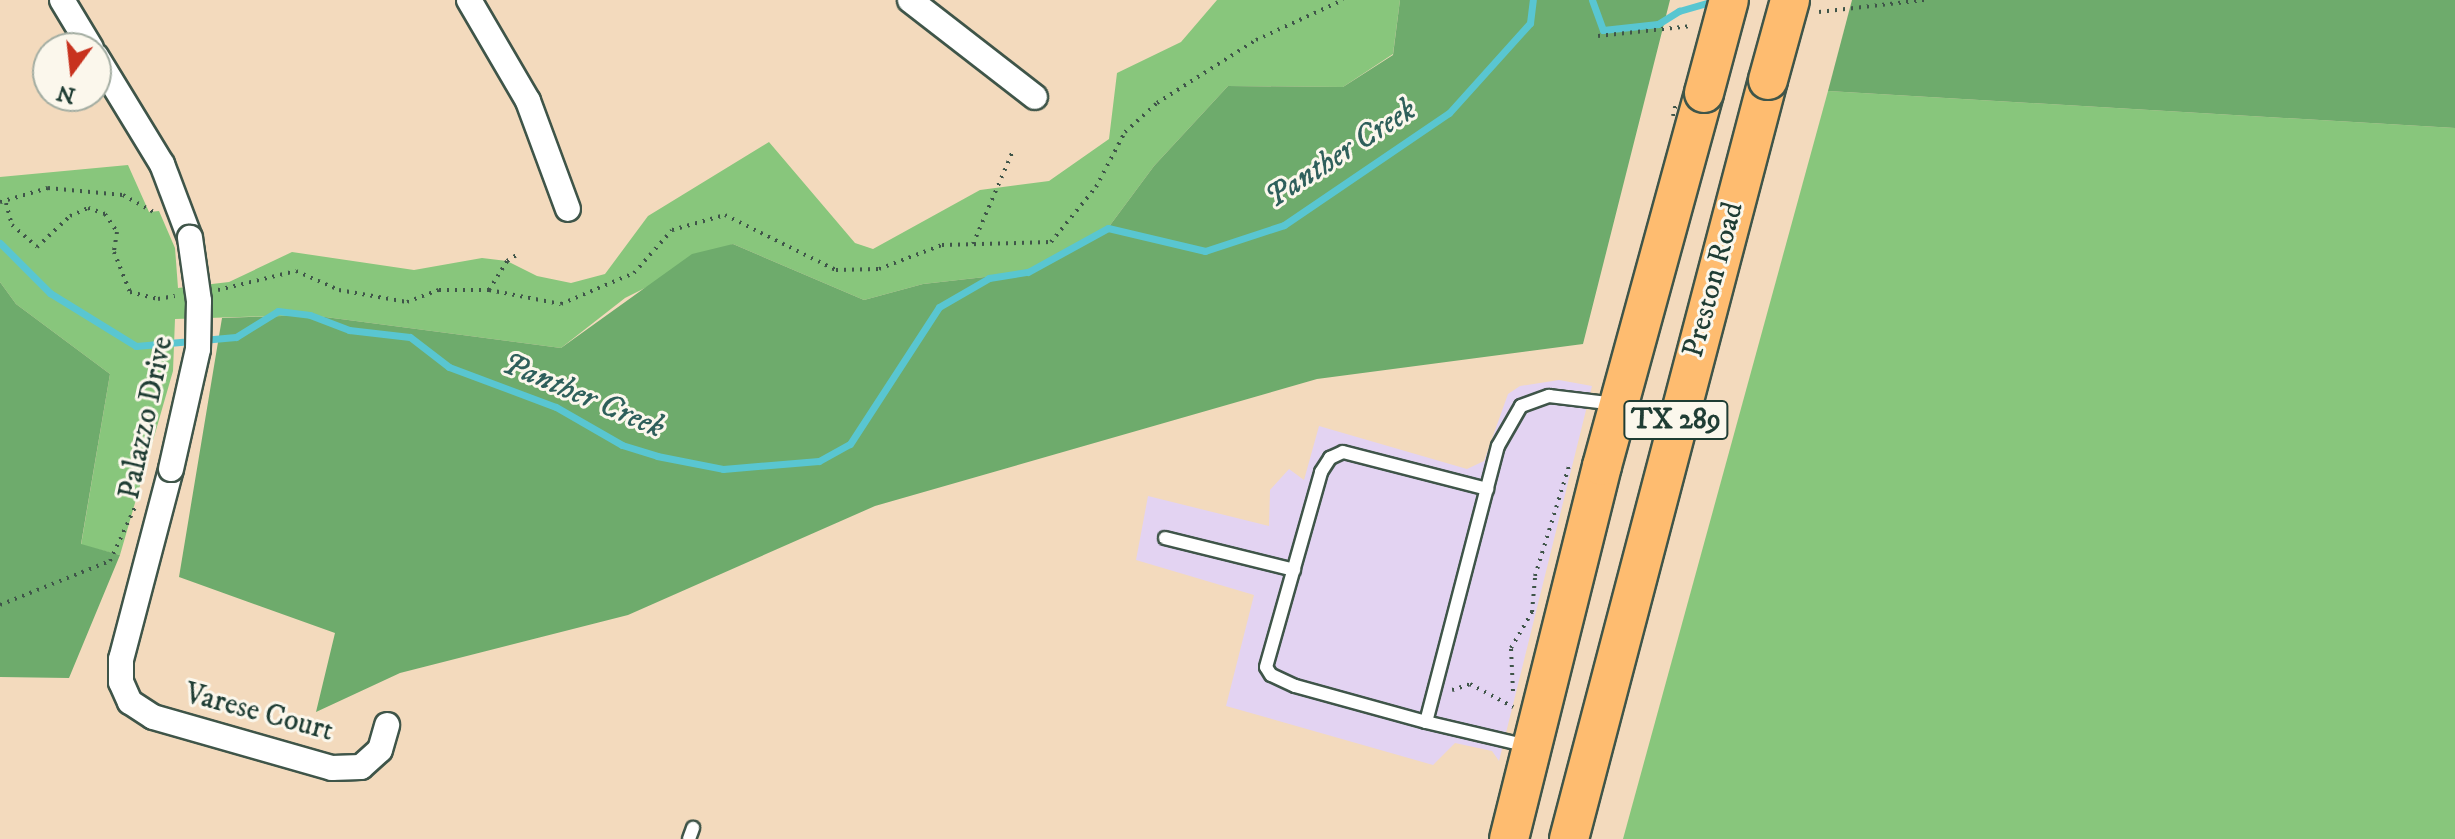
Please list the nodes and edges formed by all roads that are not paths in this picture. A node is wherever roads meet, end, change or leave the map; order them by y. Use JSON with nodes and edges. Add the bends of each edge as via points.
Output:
{"nodes":[{"id":1,"x":62,"y":0,"type":"edge"},
{"id":2,"x":469,"y":0,"type":"edge"},
{"id":3,"x":910,"y":0,"type":"edge"},
{"id":4,"x":1729,"y":0,"type":"edge"},
{"id":5,"x":1790,"y":0,"type":"edge"},
{"id":6,"x":81,"y":32,"type":"edge"},
{"id":7,"x":112,"y":82,"type":"edge"},
{"id":8,"x":1035,"y":97,"type":"dead end"},
{"id":9,"x":568,"y":209,"type":"dead end"},
{"id":10,"x":1619,"y":405,"type":"junction"},
{"id":11,"x":1487,"y":489,"type":"junction"},
{"id":12,"x":1165,"y":538,"type":"dead end"},
{"id":13,"x":1294,"y":570,"type":"junction"},
{"id":14,"x":120,"y":670,"type":"joint"},
{"id":15,"x":1426,"y":722,"type":"junction"},
{"id":16,"x":387,"y":725,"type":"dead end"},
{"id":17,"x":1532,"y":747,"type":"junction"},
{"id":18,"x":1589,"y":761,"type":"junction"},
{"id":19,"x":1509,"y":839,"type":"edge"},
{"id":20,"x":1569,"y":839,"type":"edge"}],
"edges":[{"from":1,"to":6,"type":"street"},
{"from":2,"to":9,"type":"street","via":[[528,101]]},
{"from":3,"to":8,"type":"street"},
{"from":4,"to":10,"type":"main road","name":"Preston Road","number":"TX 289","bridge":true},
{"from":5,"to":18,"type":"main road","name":"Preston Road","number":"TX 289","bridge":true},
{"from":7,"to":14,"type":"street","name":"Palazzo Drive","bridge":true,"via":[[162,164],[190,238],[199,333]]},
{"from":10,"to":11,"type":"lane","via":[[1549,396],[1521,406],[1498,446]]},
{"from":10,"to":17,"type":"main road","name":"Preston Road","number":"TX 289"},
{"from":11,"to":13,"type":"lane","via":[[1343,452],[1330,458],[1321,472]]},
{"from":11,"to":15,"type":"lane"},
{"from":12,"to":13,"type":"lane"},
{"from":13,"to":15,"type":"lane","via":[[1266,667],[1271,675]]},
{"from":14,"to":16,"type":"street","name":"Varese Court","via":[[128,699],[147,715],[332,768],[361,767],[380,750]]},
{"from":15,"to":17,"type":"lane"},
{"from":17,"to":18,"type":"main road"},
{"from":17,"to":19,"type":"main road","name":"Preston Road","number":"TX 289"},
{"from":18,"to":20,"type":"main road","name":"Preston Road","number":"TX 289"}]}
